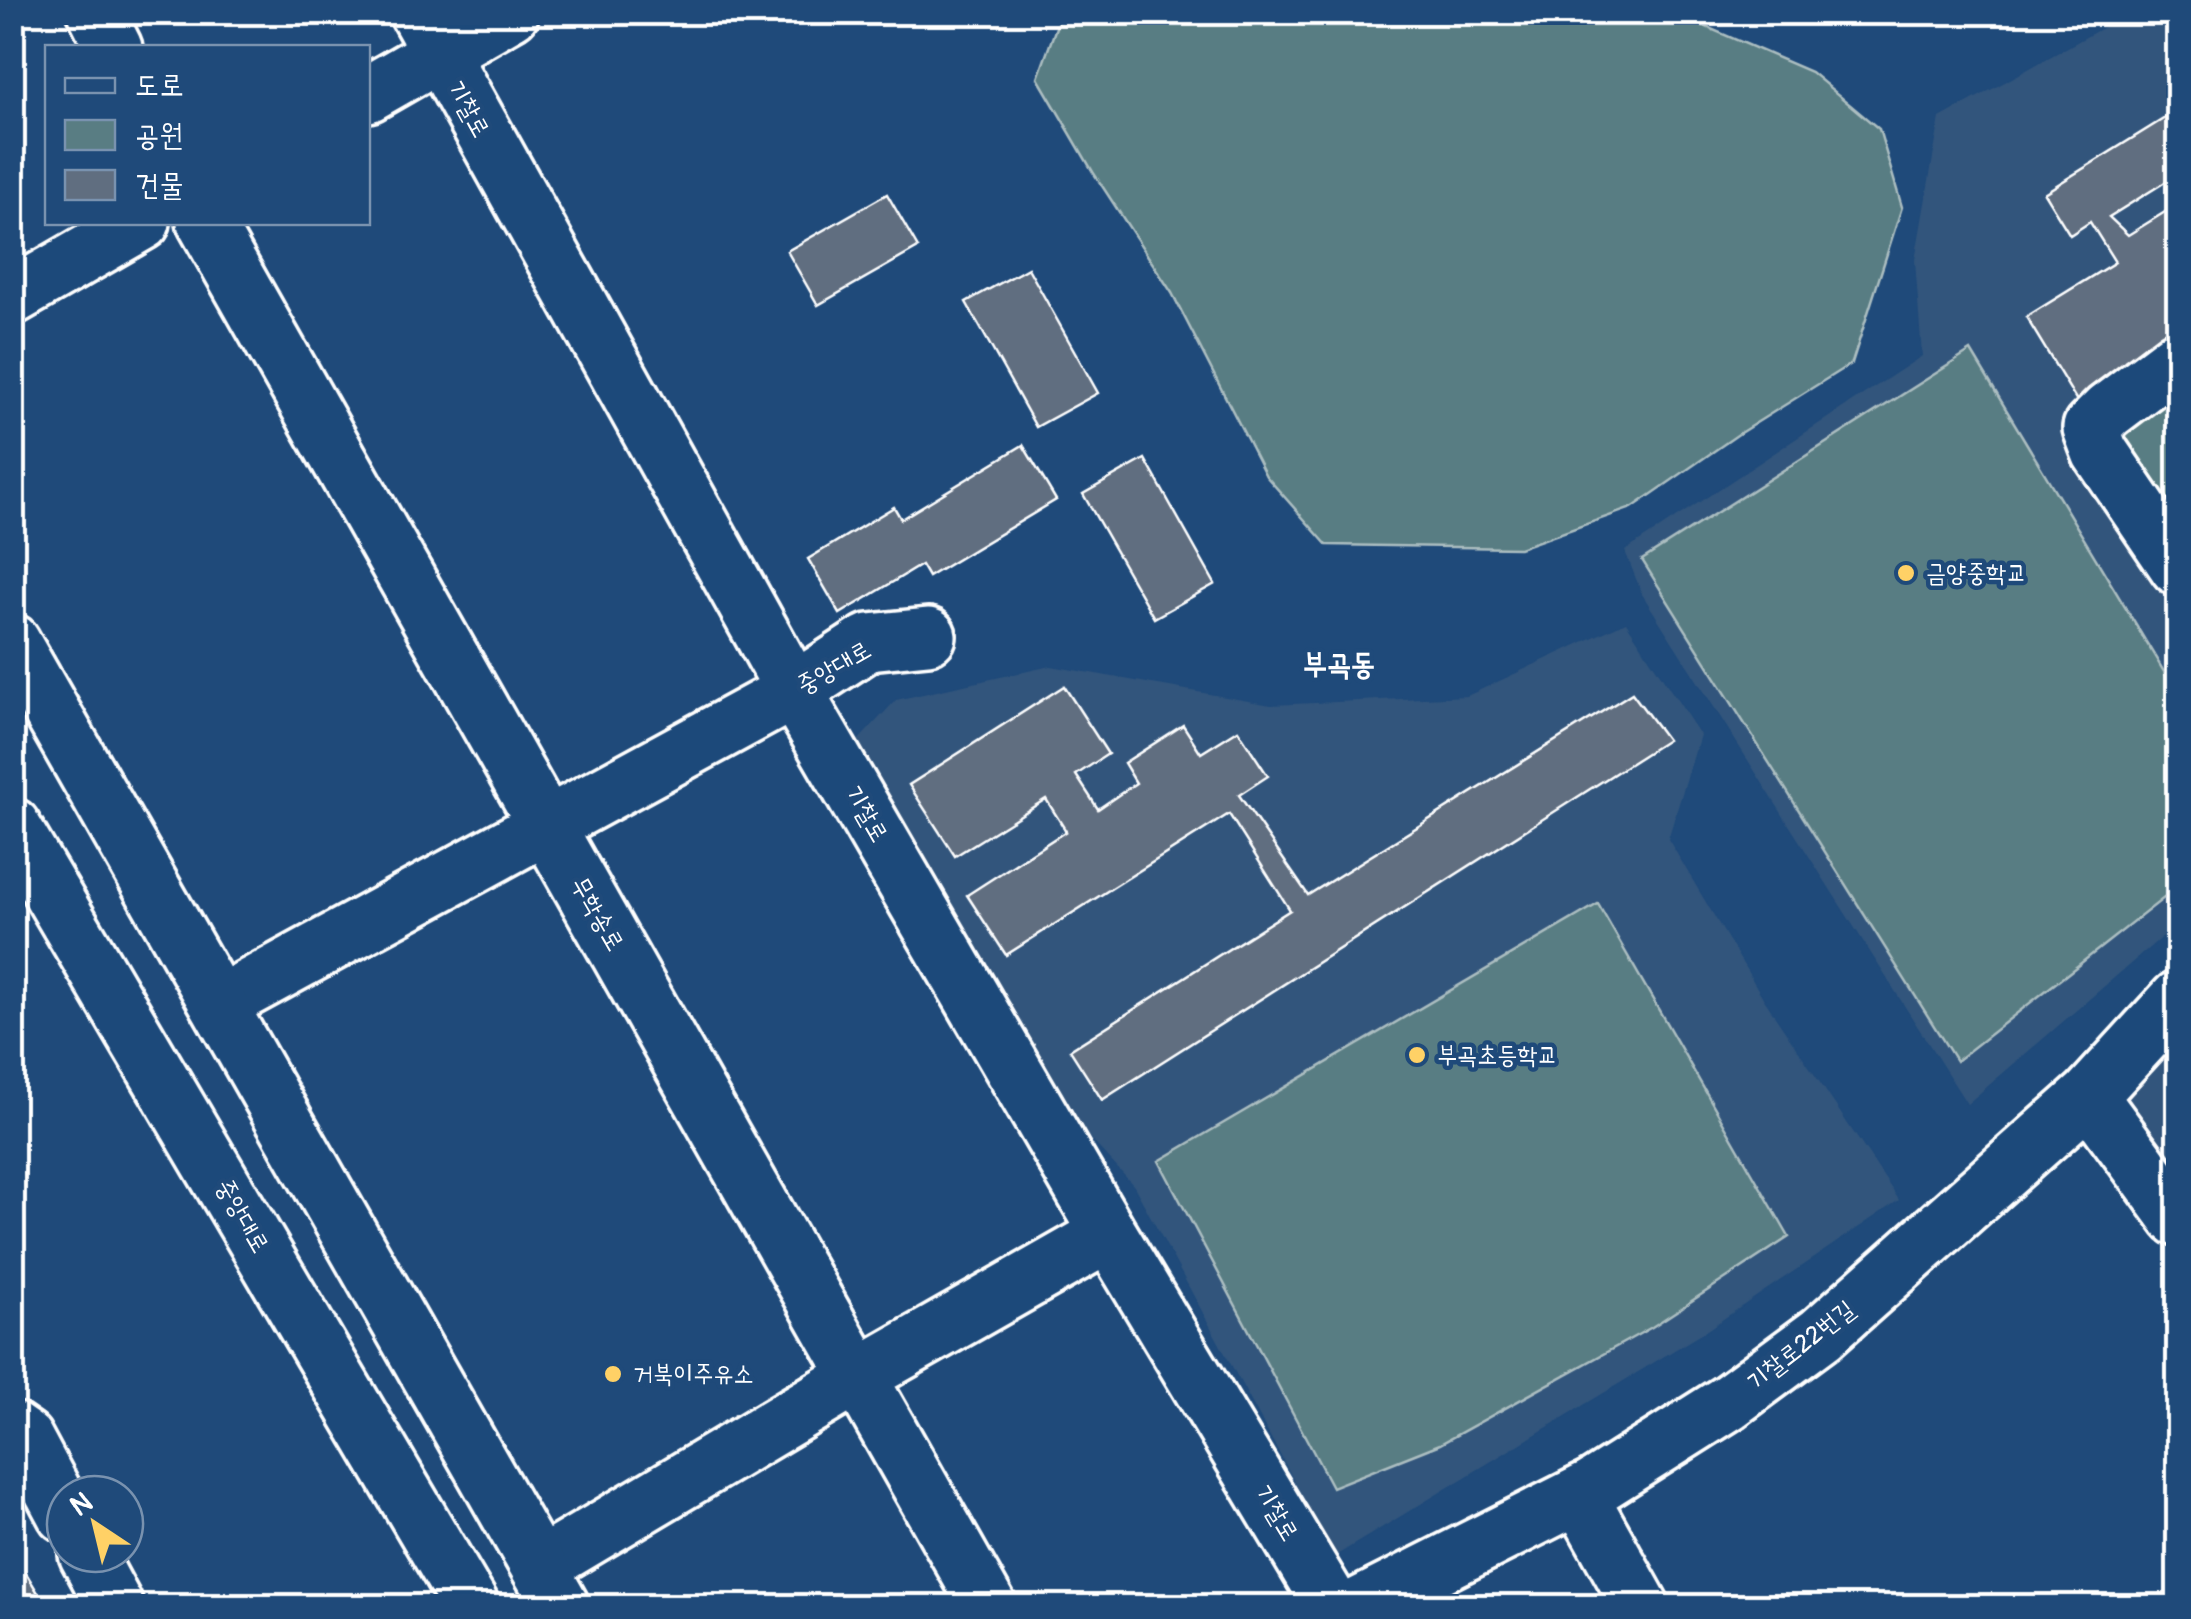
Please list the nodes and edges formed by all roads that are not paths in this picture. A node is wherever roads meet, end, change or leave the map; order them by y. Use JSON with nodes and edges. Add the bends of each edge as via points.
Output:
{"nodes":[{"id":1,"x":96,"y":12,"type":"edge"},
{"id":2,"x":511,"y":12,"type":"edge"},
{"id":3,"x":427,"y":33,"type":"edge"},
{"id":4,"x":112,"y":45,"type":"edge"},
{"id":5,"x":370,"y":92,"type":"edge"},
{"id":6,"x":137,"y":225,"type":"edge"},
{"id":7,"x":207,"y":225,"type":"edge"},
{"id":8,"x":12,"y":296,"type":"edge"},
{"id":9,"x":2178,"y":358,"type":"edge"},
{"id":10,"x":2178,"y":567,"type":"edge"},
{"id":11,"x":928,"y":636,"type":"dead end"},
{"id":12,"x":12,"y":642,"type":"edge"},
{"id":13,"x":794,"y":691,"type":"junction"},
{"id":14,"x":547,"y":825,"type":"junction"},
{"id":15,"x":12,"y":826,"type":"edge"},
{"id":16,"x":2178,"y":998,"type":"edge"},
{"id":17,"x":219,"y":1004,"type":"junction"},
{"id":18,"x":2089,"y":1096,"type":"junction"},
{"id":19,"x":2178,"y":1218,"type":"edge"},
{"id":20,"x":1109,"y":1234,"type":"junction"},
{"id":21,"x":859,"y":1376,"type":"junction"},
{"id":22,"x":12,"y":1430,"type":"edge"},
{"id":23,"x":45,"y":1476,"type":"edge"},
{"id":24,"x":1579,"y":1495,"type":"junction"},
{"id":25,"x":98,"y":1574,"type":"edge"},
{"id":26,"x":550,"y":1587,"type":"edge"},
{"id":27,"x":115,"y":1606,"type":"edge"},
{"id":28,"x":471,"y":1606,"type":"edge"},
{"id":29,"x":988,"y":1606,"type":"edge"},
{"id":30,"x":1332,"y":1606,"type":"edge"},
{"id":31,"x":1359,"y":1606,"type":"edge"},
{"id":32,"x":1641,"y":1606,"type":"edge"}],
"edges":[{"from":1,"to":4,"type":"street"},
{"from":2,"to":3,"type":"street"},
{"from":3,"to":5,"type":"street"},
{"from":3,"to":13,"type":"street","name":"기찰로"},
{"from":6,"to":8,"type":"street"},
{"from":7,"to":14,"type":"street","name":"무학송로"},
{"from":9,"to":10,"type":"street","via":[[2091,428],[2100,452]]},
{"from":11,"to":13,"type":"street","name":"중앙대로","via":[[869,642]]},
{"from":12,"to":17,"type":"street"},
{"from":13,"to":14,"type":"street","name":"중앙대로"},
{"from":13,"to":20,"type":"street","name":"기찰로"},
{"from":14,"to":17,"type":"street","name":"중앙대로"},
{"from":14,"to":21,"type":"street","name":"무학송로"},
{"from":15,"to":28,"type":"street","name":"중앙대로"},
{"from":16,"to":18,"type":"street","name":"기찰로22번길"},
{"from":17,"to":26,"type":"street"},
{"from":18,"to":19,"type":"street"},
{"from":18,"to":24,"type":"street","name":"기찰로22번길","via":[[1821,1334],[1729,1402]]},
{"from":20,"to":21,"type":"street"},
{"from":20,"to":30,"type":"street","name":"기찰로"},
{"from":21,"to":26,"type":"street"},
{"from":21,"to":29,"type":"street","name":"무학송로"},
{"from":22,"to":23,"type":"street","via":[[25,1439]]},
{"from":24,"to":31,"type":"street","name":"기찰로22번길"},
{"from":24,"to":32,"type":"street"},
{"from":25,"to":27,"type":"street"}]}
